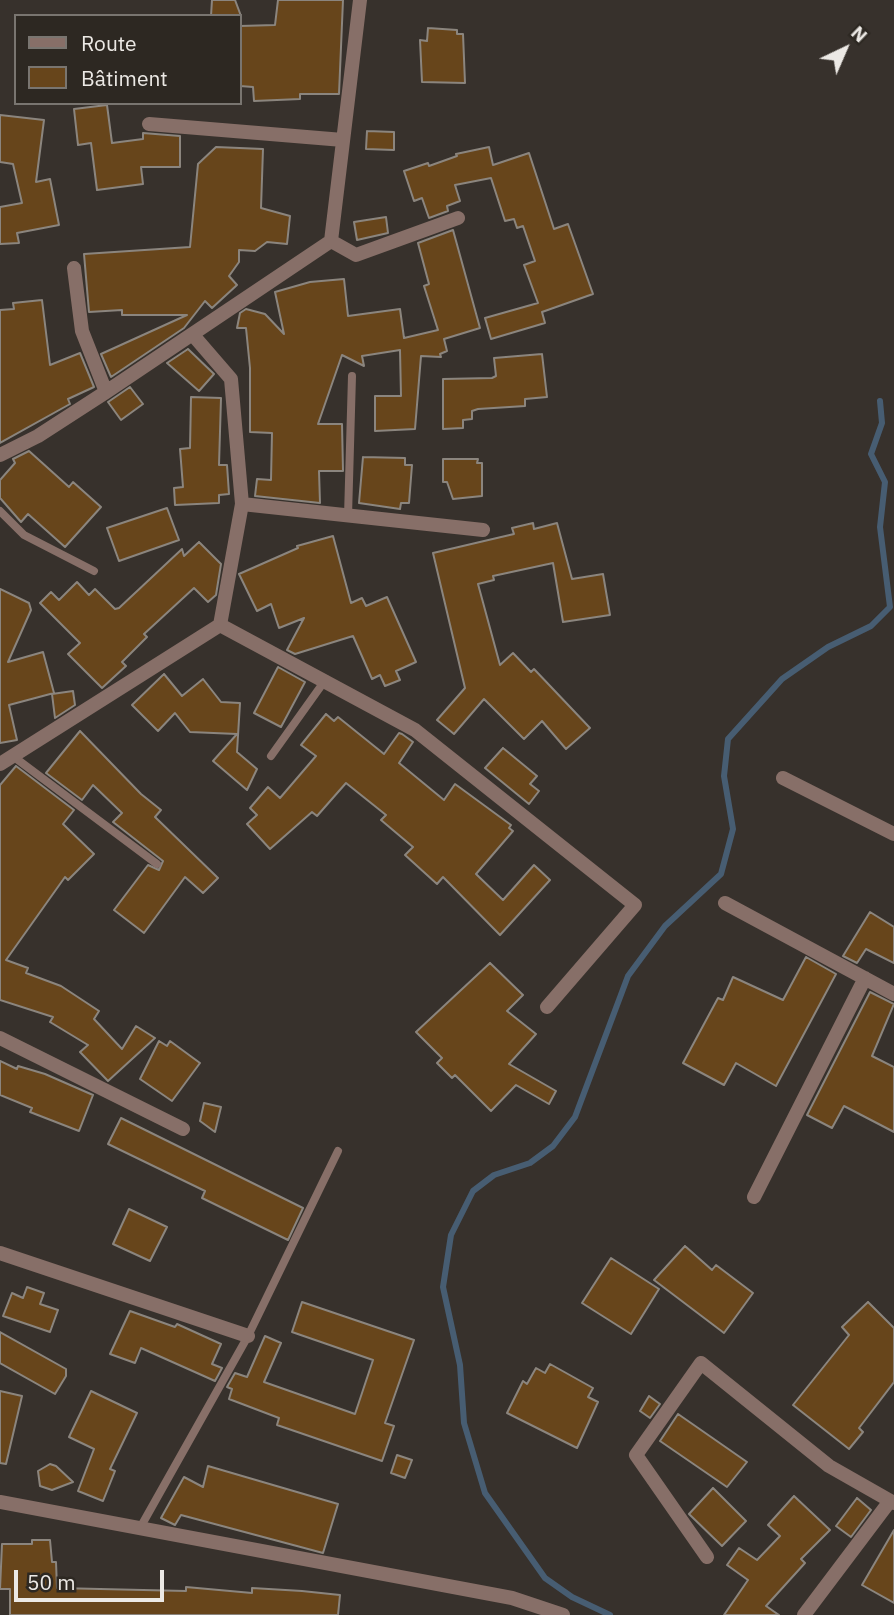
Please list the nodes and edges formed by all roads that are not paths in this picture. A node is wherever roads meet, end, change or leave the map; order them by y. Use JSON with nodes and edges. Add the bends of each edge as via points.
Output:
{"nodes":[{"id":1,"x":360,"y":0,"type":"edge"},
{"id":2,"x":149,"y":124,"type":"dead end"},
{"id":3,"x":343,"y":140,"type":"junction"},
{"id":4,"x":458,"y":218,"type":"dead end"},
{"id":5,"x":331,"y":241,"type":"junction"},
{"id":6,"x":74,"y":268,"type":"dead end"},
{"id":7,"x":193,"y":335,"type":"junction"},
{"id":8,"x":352,"y":376,"type":"dead end"},
{"id":9,"x":106,"y":392,"type":"junction"},
{"id":10,"x":0,"y":455,"type":"edge"},
{"id":11,"x":242,"y":504,"type":"junction"},
{"id":12,"x":0,"y":511,"type":"edge"},
{"id":13,"x":348,"y":516,"type":"junction"},
{"id":14,"x":483,"y":530,"type":"dead end"},
{"id":15,"x":94,"y":572,"type":"dead end"},
{"id":16,"x":220,"y":625,"type":"junction"},
{"id":17,"x":326,"y":680,"type":"junction"},
{"id":18,"x":271,"y":756,"type":"dead end"},
{"id":19,"x":14,"y":757,"type":"junction"},
{"id":20,"x":0,"y":764,"type":"edge"},
{"id":21,"x":783,"y":778,"type":"dead end"},
{"id":22,"x":894,"y":834,"type":"edge"},
{"id":23,"x":157,"y":864,"type":"dead end"},
{"id":24,"x":725,"y":903,"type":"dead end"},
{"id":25,"x":865,"y":978,"type":"junction"},
{"id":26,"x":894,"y":994,"type":"edge"},
{"id":27,"x":547,"y":1007,"type":"dead end"},
{"id":28,"x":0,"y":1038,"type":"edge"},
{"id":29,"x":183,"y":1129,"type":"dead end"},
{"id":30,"x":338,"y":1151,"type":"dead end"},
{"id":31,"x":754,"y":1197,"type":"dead end"},
{"id":32,"x":1,"y":1255,"type":"edge"},
{"id":33,"x":248,"y":1336,"type":"junction"},
{"id":34,"x":0,"y":1502,"type":"edge"},
{"id":35,"x":892,"y":1502,"type":"edge"},
{"id":36,"x":140,"y":1528,"type":"junction"},
{"id":37,"x":707,"y":1557,"type":"dead end"},
{"id":38,"x":563,"y":1615,"type":"edge"},
{"id":39,"x":804,"y":1615,"type":"edge"}],
"edges":[{"from":1,"to":3,"type":"street"},
{"from":2,"to":3,"type":"street"},
{"from":3,"to":5,"type":"street"},
{"from":4,"to":5,"type":"street","via":[[356,254]]},
{"from":5,"to":7,"type":"street"},
{"from":6,"to":9,"type":"street","via":[[82,331]]},
{"from":7,"to":9,"type":"street"},
{"from":7,"to":11,"type":"street","via":[[231,379]]},
{"from":8,"to":13,"type":"lane"},
{"from":9,"to":10,"type":"street"},
{"from":11,"to":13,"type":"street"},
{"from":11,"to":16,"type":"street"},
{"from":12,"to":15,"type":"lane","via":[[24,535]]},
{"from":13,"to":14,"type":"street"},
{"from":16,"to":17,"type":"street"},
{"from":16,"to":19,"type":"street"},
{"from":17,"to":18,"type":"lane"},
{"from":17,"to":27,"type":"street","via":[[415,730],[635,905]]},
{"from":19,"to":20,"type":"street"},
{"from":19,"to":23,"type":"lane"},
{"from":21,"to":22,"type":"street"},
{"from":24,"to":25,"type":"street"},
{"from":25,"to":26,"type":"street"},
{"from":25,"to":31,"type":"street"},
{"from":28,"to":29,"type":"street"},
{"from":30,"to":33,"type":"lane"},
{"from":32,"to":33,"type":"street"},
{"from":33,"to":36,"type":"lane"},
{"from":34,"to":36,"type":"street"},
{"from":35,"to":37,"type":"street","via":[[830,1466],[701,1363],[636,1455]]},
{"from":35,"to":39,"type":"street"},
{"from":36,"to":38,"type":"street","via":[[512,1598]]}]}
